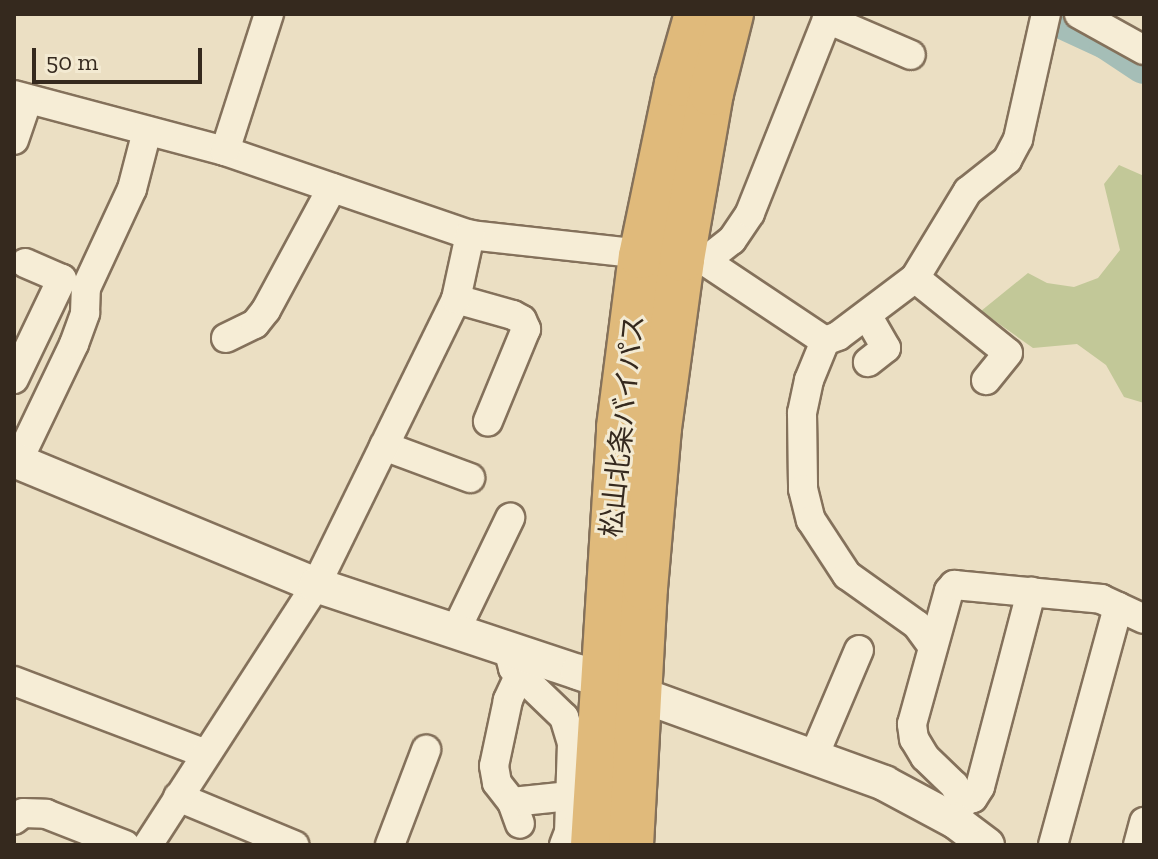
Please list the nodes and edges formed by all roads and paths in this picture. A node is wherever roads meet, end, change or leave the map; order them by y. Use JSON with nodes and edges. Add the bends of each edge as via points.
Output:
{"nodes":[{"id":1,"x":269,"y":14,"type":"edge"},
{"id":2,"x":697,"y":14,"type":"edge"},
{"id":3,"x":731,"y":14,"type":"edge"},
{"id":4,"x":1046,"y":14,"type":"edge"},
{"id":5,"x":1079,"y":14,"type":"edge"},
{"id":6,"x":828,"y":17,"type":"edge"},
{"id":7,"x":1144,"y":50,"type":"edge"},
{"id":8,"x":911,"y":55,"type":"dead end"},
{"id":9,"x":21,"y":97,"type":"edge"},
{"id":10,"x":147,"y":131,"type":"junction"},
{"id":11,"x":14,"y":140,"type":"edge"},
{"id":12,"x":225,"y":151,"type":"junction"},
{"id":13,"x":332,"y":188,"type":"junction"},
{"id":14,"x":470,"y":235,"type":"junction"},
{"id":15,"x":676,"y":259,"type":"junction"},
{"id":16,"x":25,"y":263,"type":"dead end"},
{"id":17,"x":915,"y":278,"type":"junction"},
{"id":18,"x":456,"y":299,"type":"junction"},
{"id":19,"x":867,"y":315,"type":"junction"},
{"id":20,"x":226,"y":338,"type":"dead end"},
{"id":21,"x":825,"y":341,"type":"junction"},
{"id":22,"x":868,"y":362,"type":"dead end"},
{"id":23,"x":14,"y":379,"type":"edge"},
{"id":24,"x":986,"y":380,"type":"dead end"},
{"id":25,"x":488,"y":421,"type":"dead end"},
{"id":26,"x":384,"y":446,"type":"junction"},
{"id":27,"x":16,"y":460,"type":"edge"},
{"id":28,"x":470,"y":478,"type":"dead end"},
{"id":29,"x":510,"y":518,"type":"dead end"},
{"id":30,"x":316,"y":585,"type":"junction"},
{"id":31,"x":1031,"y":592,"type":"junction"},
{"id":32,"x":1118,"y":607,"type":"junction"},
{"id":33,"x":1144,"y":619,"type":"edge"},
{"id":34,"x":455,"y":632,"type":"junction"},
{"id":35,"x":933,"y":647,"type":"junction"},
{"id":36,"x":861,"y":651,"type":"dead end"},
{"id":37,"x":514,"y":661,"type":"junction"},
{"id":38,"x":14,"y":681,"type":"edge"},
{"id":39,"x":621,"y":688,"type":"junction"},
{"id":40,"x":426,"y":750,"type":"dead end"},
{"id":41,"x":206,"y":754,"type":"junction"},
{"id":42,"x":814,"y":756,"type":"junction"},
{"id":43,"x":570,"y":796,"type":"junction"},
{"id":44,"x":178,"y":797,"type":"junction"},
{"id":45,"x":959,"y":811,"type":"junction"},
{"id":46,"x":14,"y":820,"type":"edge"},
{"id":47,"x":125,"y":845,"type":"edge"},
{"id":48,"x":148,"y":845,"type":"edge"},
{"id":49,"x":294,"y":845,"type":"edge"},
{"id":50,"x":390,"y":845,"type":"edge"},
{"id":51,"x":564,"y":845,"type":"edge"},
{"id":52,"x":593,"y":845,"type":"edge"},
{"id":53,"x":631,"y":845,"type":"edge"},
{"id":54,"x":987,"y":845,"type":"edge"},
{"id":55,"x":1053,"y":845,"type":"edge"}],
"edges":[{"from":1,"to":12,"type":"street"},
{"from":2,"to":15,"type":"highway","name":"松山北条バイパス","via":[[677,84]]},
{"from":3,"to":15,"type":"highway","name":"松山北条バイパス"},
{"from":4,"to":17,"type":"street","via":[[1018,139],[1007,160],[968,191]]},
{"from":5,"to":7,"type":"street"},
{"from":6,"to":8,"type":"street"},
{"from":6,"to":15,"type":"street","via":[[750,213],[732,240]]},
{"from":9,"to":10,"type":"street"},
{"from":9,"to":11,"type":"street"},
{"from":10,"to":12,"type":"street"},
{"from":10,"to":27,"type":"street","via":[[126,202],[86,288],[85,313],[74,344]]},
{"from":12,"to":13,"type":"street"},
{"from":13,"to":14,"type":"street"},
{"from":13,"to":20,"type":"street","via":[[266,310],[255,324]]},
{"from":14,"to":15,"type":"street"},
{"from":14,"to":18,"type":"street"},
{"from":15,"to":21,"type":"street"},
{"from":15,"to":39,"type":"highway","name":"松山北条バイパス","via":[[619,427]]},
{"from":16,"to":23,"type":"street","via":[[62,279]]},
{"from":17,"to":19,"type":"street"},
{"from":17,"to":24,"type":"street","via":[[1008,353]]},
{"from":18,"to":25,"type":"street","via":[[513,315],[526,329]]},
{"from":18,"to":26,"type":"street"},
{"from":19,"to":21,"type":"street"},
{"from":19,"to":22,"type":"street","via":[[886,348]]},
{"from":21,"to":35,"type":"street","via":[[802,413],[803,489],[811,520],[847,575],[917,625]]},
{"from":26,"to":28,"type":"street"},
{"from":26,"to":30,"type":"street"},
{"from":27,"to":30,"type":"street"},
{"from":29,"to":34,"type":"street"},
{"from":30,"to":34,"type":"street"},
{"from":30,"to":41,"type":"street"},
{"from":31,"to":32,"type":"street","via":[[1101,599]]},
{"from":31,"to":35,"type":"street","via":[[954,585]]},
{"from":31,"to":45,"type":"street","via":[[980,787]]},
{"from":32,"to":33,"type":"street"},
{"from":32,"to":55,"type":"street"},
{"from":34,"to":37,"type":"street"},
{"from":35,"to":45,"type":"street","via":[[912,724],[914,739],[954,785]]},
{"from":36,"to":42,"type":"street"},
{"from":37,"to":39,"type":"street"},
{"from":37,"to":43,"type":"street","via":[[564,717],[572,743]]},
{"from":37,"to":43,"type":"street","via":[[494,766],[497,783],[516,813]]},
{"from":38,"to":41,"type":"street"},
{"from":39,"to":42,"type":"street"},
{"from":39,"to":52,"type":"highway","name":"松山北条バイパス"},
{"from":39,"to":53,"type":"highway","name":"松山北条バイパス"},
{"from":40,"to":50,"type":"street"},
{"from":41,"to":44,"type":"street"},
{"from":42,"to":45,"type":"street"},
{"from":43,"to":51,"type":"street"},
{"from":44,"to":48,"type":"street"},
{"from":44,"to":49,"type":"street"},
{"from":45,"to":54,"type":"street"},
{"from":46,"to":47,"type":"street","via":[[23,813],[46,814]]}]}
